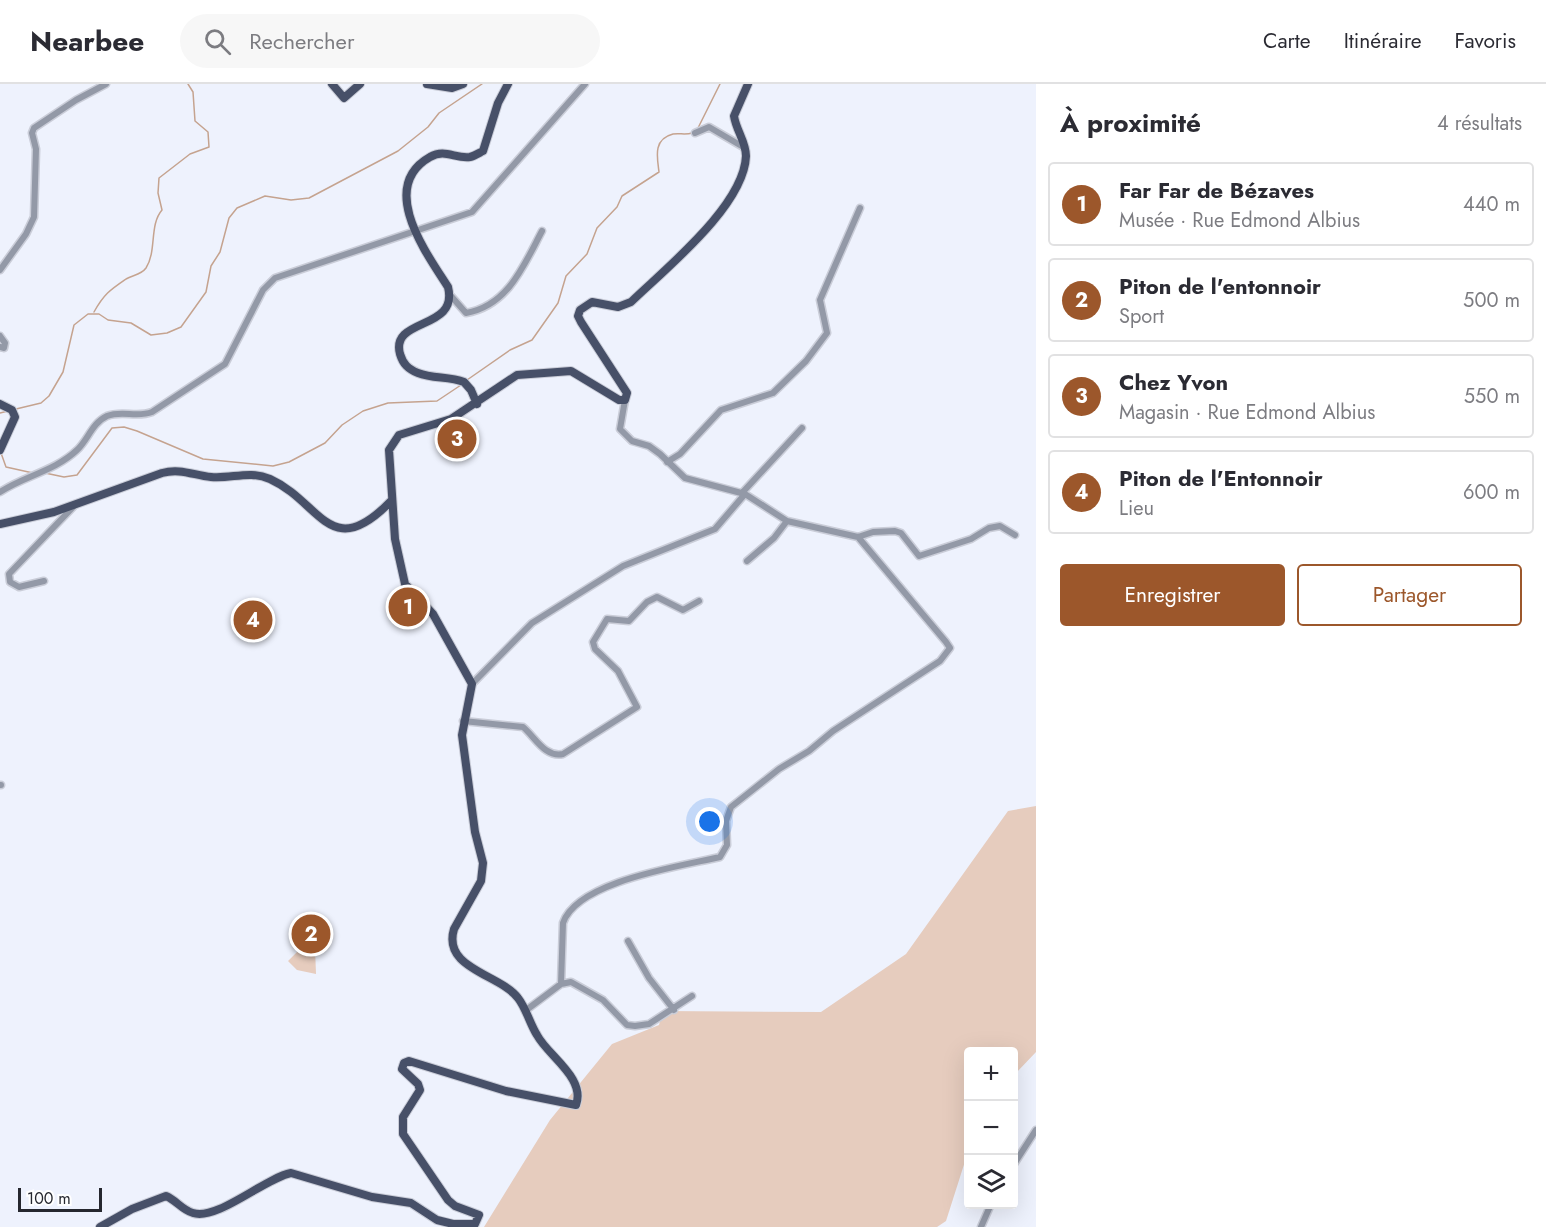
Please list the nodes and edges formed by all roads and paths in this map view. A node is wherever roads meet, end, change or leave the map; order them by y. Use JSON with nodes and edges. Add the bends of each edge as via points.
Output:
{"nodes":[{"id":1,"x":106,"y":84,"type":"edge"},
{"id":2,"x":332,"y":84,"type":"edge"},
{"id":3,"x":360,"y":84,"type":"edge"},
{"id":4,"x":427,"y":84,"type":"edge"},
{"id":5,"x":463,"y":84,"type":"edge"},
{"id":6,"x":508,"y":84,"type":"edge"},
{"id":7,"x":585,"y":84,"type":"edge"},
{"id":8,"x":748,"y":84,"type":"edge"},
{"id":9,"x":695,"y":133,"type":"dead end"},
{"id":10,"x":745,"y":148,"type":"junction"},
{"id":11,"x":860,"y":208,"type":"dead end"},
{"id":12,"x":415,"y":230,"type":"junction"},
{"id":13,"x":542,"y":231,"type":"dead end"},
{"id":14,"x":0,"y":270,"type":"edge"},
{"id":15,"x":450,"y":296,"type":"junction"},
{"id":16,"x":0,"y":336,"type":"edge"},
{"id":17,"x":0,"y":347,"type":"edge"},
{"id":18,"x":625,"y":400,"type":"junction"},
{"id":19,"x":475,"y":401,"type":"junction"},
{"id":20,"x":3,"y":404,"type":"edge"},
{"id":21,"x":802,"y":428,"type":"dead end"},
{"id":22,"x":0,"y":449,"type":"edge"},
{"id":23,"x":667,"y":462,"type":"junction"},
{"id":24,"x":0,"y":492,"type":"edge"},
{"id":25,"x":744,"y":494,"type":"junction"},
{"id":26,"x":391,"y":501,"type":"junction"},
{"id":27,"x":75,"y":505,"type":"junction"},
{"id":28,"x":787,"y":521,"type":"junction"},
{"id":29,"x":0,"y":524,"type":"edge"},
{"id":30,"x":1016,"y":534,"type":"dead end"},
{"id":31,"x":858,"y":537,"type":"junction"},
{"id":32,"x":747,"y":561,"type":"dead end"},
{"id":33,"x":44,"y":581,"type":"dead end"},
{"id":34,"x":699,"y":601,"type":"dead end"},
{"id":35,"x":472,"y":684,"type":"junction"},
{"id":36,"x":463,"y":721,"type":"junction"},
{"id":37,"x":628,"y":941,"type":"dead end"},
{"id":38,"x":561,"y":984,"type":"junction"},
{"id":39,"x":692,"y":996,"type":"dead end"},
{"id":40,"x":674,"y":1010,"type":"junction"},
{"id":41,"x":525,"y":1011,"type":"junction"},
{"id":42,"x":1036,"y":1130,"type":"edge"},
{"id":43,"x":1018,"y":1158,"type":"edge"},
{"id":44,"x":989,"y":1209,"type":"edge"},
{"id":45,"x":100,"y":1227,"type":"edge"},
{"id":46,"x":981,"y":1227,"type":"edge"}],
"edges":[{"from":1,"to":14,"type":"street","via":[[34,128],[34,218]]},
{"from":2,"to":3,"type":"main road","via":[[344,98]]},
{"from":4,"to":5,"type":"main road","via":[[452,88]]},
{"from":6,"to":12,"type":"main road","via":[[483,152],[469,157],[443,152],[429,157],[416,170],[407,188],[406,207]]},
{"from":7,"to":12,"type":"street","via":[[472,212]]},
{"from":8,"to":10,"type":"main road","via":[[734,116]]},
{"from":9,"to":10,"type":"street","via":[[709,127]]},
{"from":10,"to":18,"type":"main road","via":[[743,169],[734,188],[704,233],[631,302],[618,307],[592,302],[580,310],[581,322],[627,393]]},
{"from":11,"to":23,"type":"street","via":[[820,300],[827,333],[806,361],[773,393],[721,410],[680,454]]},
{"from":12,"to":15,"type":"main road"},
{"from":12,"to":24,"type":"street","via":[[275,278],[263,290],[225,364],[152,412],[138,416],[118,414],[100,420],[73,454],[38,476]]},
{"from":13,"to":15,"type":"street","via":[[521,272],[494,304],[466,313]]},
{"from":15,"to":19,"type":"main road","via":[[441,314],[408,330],[399,348],[403,363],[415,372],[468,384]]},
{"from":16,"to":17,"type":"street","via":[[5,343]]},
{"from":18,"to":19,"type":"main road","via":[[578,373],[549,371],[517,375]]},
{"from":18,"to":23,"type":"street","via":[[619,423],[624,435],[649,446]]},
{"from":19,"to":26,"type":"main road","via":[[451,419],[395,439],[389,450]]},
{"from":20,"to":22,"type":"main road","via":[[15,420]]},
{"from":21,"to":25,"type":"street"},
{"from":23,"to":25,"type":"street","via":[[685,478]]},
{"from":25,"to":28,"type":"street"},
{"from":25,"to":35,"type":"street","via":[[715,529],[623,566],[532,623]]},
{"from":26,"to":27,"type":"main road","via":[[367,522],[338,528],[319,519],[286,489],[256,474],[210,477],[180,470]]},
{"from":26,"to":35,"type":"main road","via":[[405,584],[433,614]]},
{"from":27,"to":29,"type":"main road"},
{"from":27,"to":33,"type":"street","via":[[9,574],[10,582],[19,587]]},
{"from":28,"to":31,"type":"street"},
{"from":28,"to":32,"type":"street"},
{"from":30,"to":31,"type":"street","via":[[1000,526],[989,528],[971,539],[919,556],[895,531]]},
{"from":31,"to":38,"type":"street","via":[[950,648],[940,661],[833,731],[731,807],[726,821],[727,845],[720,857],[646,872],[579,903],[563,923]]},
{"from":34,"to":36,"type":"street","via":[[683,610],[657,597],[629,621],[607,619],[593,642],[595,649],[618,671],[637,707],[563,754],[547,752],[523,727]]},
{"from":35,"to":36,"type":"main road"},
{"from":36,"to":41,"type":"main road","via":[[464,753],[483,872],[454,929],[452,948],[467,964],[518,998]]},
{"from":37,"to":40,"type":"street","via":[[649,978]]},
{"from":38,"to":40,"type":"street","via":[[571,982],[603,1000],[627,1025],[649,1024]]},
{"from":38,"to":41,"type":"street"},
{"from":39,"to":40,"type":"street"},
{"from":41,"to":45,"type":"main road","via":[[538,1038],[563,1065],[576,1087],[576,1105],[506,1091],[409,1061],[402,1069],[420,1090],[403,1117],[403,1134],[448,1200],[479,1215],[476,1224],[438,1220],[411,1203],[372,1197],[291,1173],[202,1214],[190,1213],[166,1196]]},
{"from":42,"to":43,"type":"street"},
{"from":44,"to":46,"type":"street"}]}
